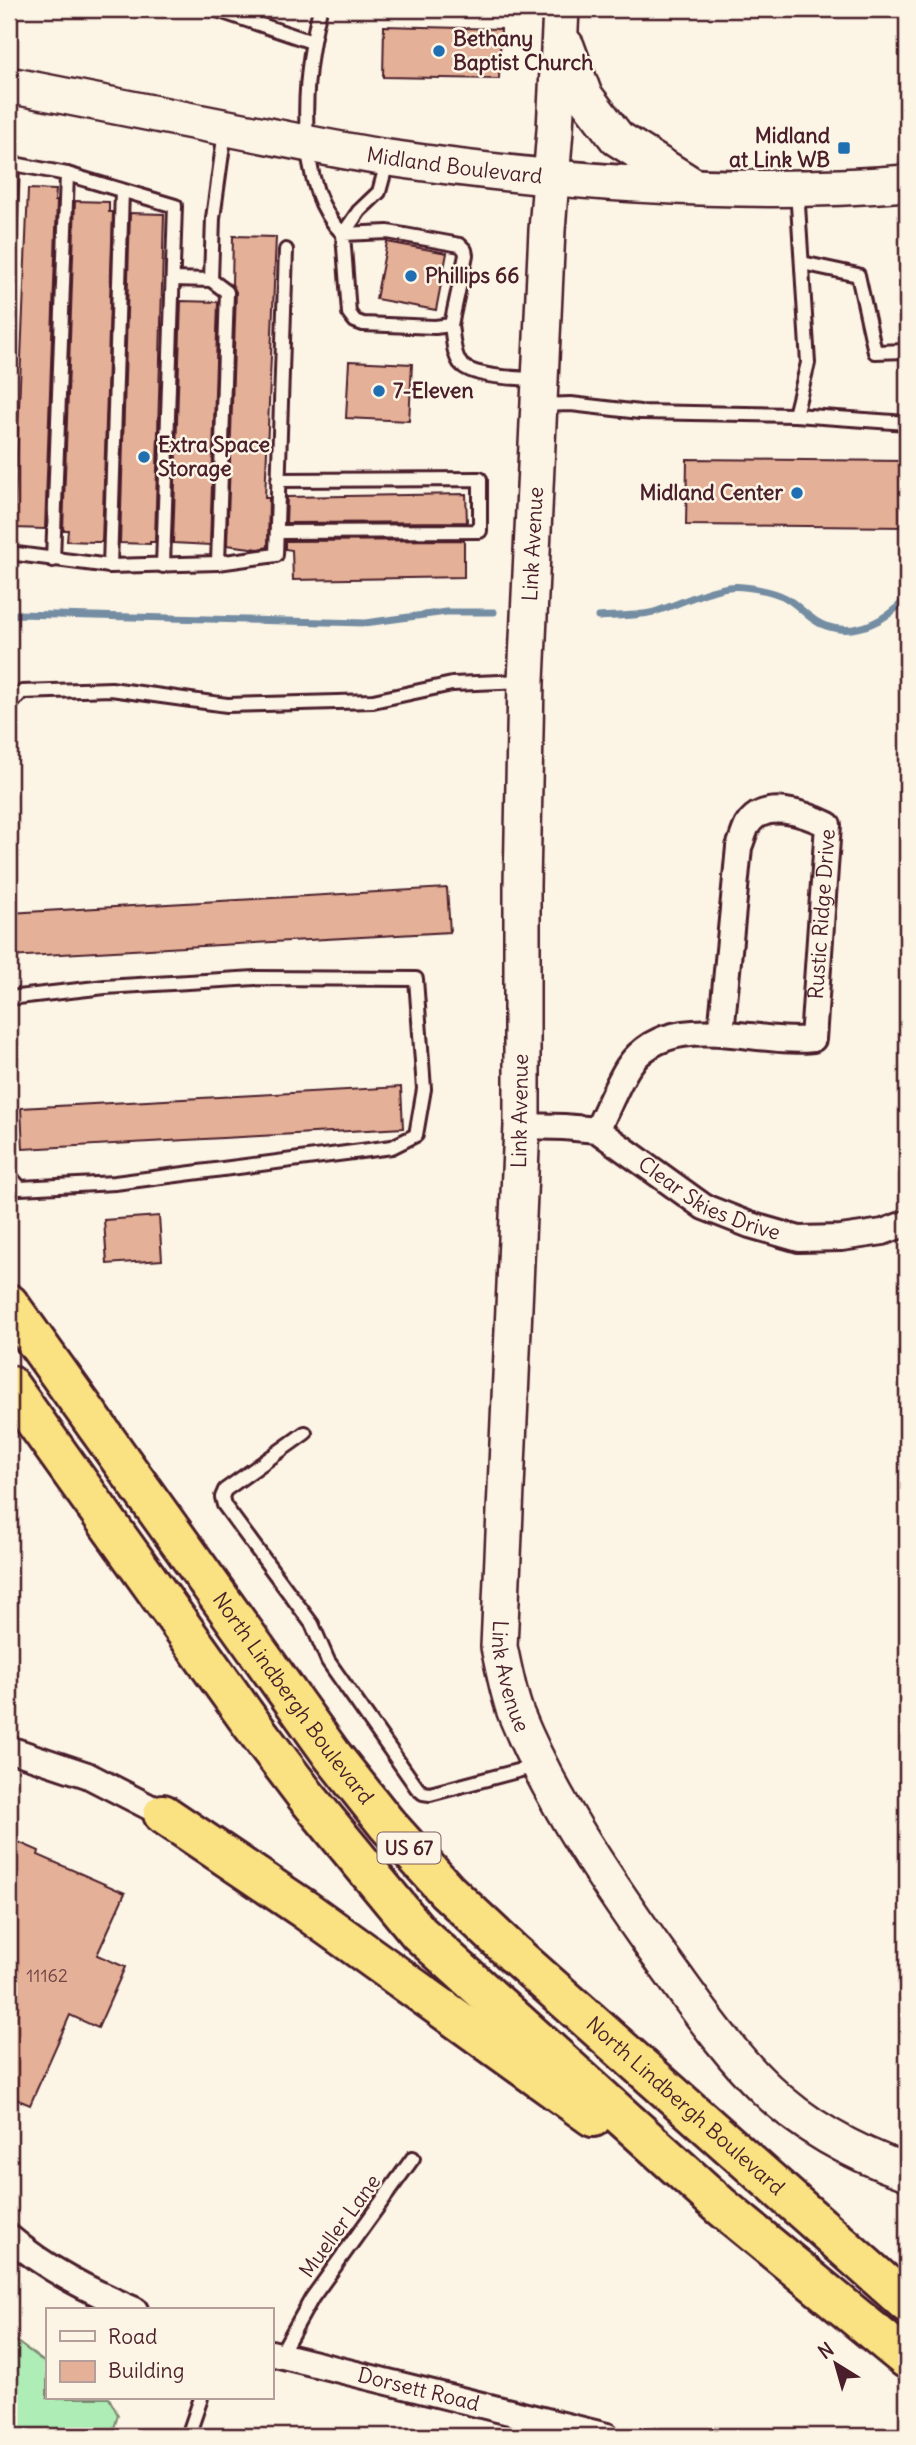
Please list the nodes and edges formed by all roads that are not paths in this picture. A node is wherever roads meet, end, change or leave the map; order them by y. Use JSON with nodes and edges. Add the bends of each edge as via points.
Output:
{"nodes":[{"id":1,"x":214,"y":9,"type":"edge"},
{"id":2,"x":320,"y":9,"type":"edge"},
{"id":3,"x":561,"y":19,"type":"edge"},
{"id":4,"x":312,"y":42,"type":"junction"},
{"id":5,"x":9,"y":85,"type":"edge"},
{"id":6,"x":225,"y":127,"type":"junction"},
{"id":7,"x":306,"y":143,"type":"junction"},
{"id":8,"x":388,"y":158,"type":"junction"},
{"id":9,"x":10,"y":163,"type":"edge"},
{"id":10,"x":67,"y":174,"type":"junction"},
{"id":11,"x":551,"y":177,"type":"junction"},
{"id":12,"x":907,"y":183,"type":"edge"},
{"id":13,"x":693,"y":186,"type":"junction"},
{"id":14,"x":797,"y":188,"type":"junction"},
{"id":15,"x":122,"y":191,"type":"junction"},
{"id":16,"x":343,"y":234,"type":"junction"},
{"id":17,"x":9,"y":250,"type":"edge"},
{"id":18,"x":286,"y":250,"type":"dead end"},
{"id":19,"x":802,"y":263,"type":"junction"},
{"id":20,"x":173,"y":279,"type":"junction"},
{"id":21,"x":211,"y":280,"type":"junction"},
{"id":22,"x":451,"y":325,"type":"junction"},
{"id":23,"x":907,"y":351,"type":"edge"},
{"id":24,"x":541,"y":392,"type":"junction"},
{"id":25,"x":795,"y":415,"type":"junction"},
{"id":26,"x":907,"y":423,"type":"edge"},
{"id":27,"x":278,"y":480,"type":"junction"},
{"id":28,"x":277,"y":532,"type":"junction"},
{"id":29,"x":9,"y":553,"type":"edge"},
{"id":30,"x":53,"y":560,"type":"junction"},
{"id":31,"x":218,"y":563,"type":"junction"},
{"id":32,"x":110,"y":566,"type":"junction"},
{"id":33,"x":163,"y":566,"type":"junction"},
{"id":34,"x":526,"y":681,"type":"junction"},
{"id":35,"x":9,"y":706,"type":"edge"},
{"id":36,"x":9,"y":998,"type":"edge"},
{"id":37,"x":721,"y":1033,"type":"junction"},
{"id":38,"x":522,"y":1126,"type":"junction"},
{"id":39,"x":597,"y":1130,"type":"junction"},
{"id":40,"x":9,"y":1175,"type":"edge"},
{"id":41,"x":907,"y":1223,"type":"edge"},
{"id":42,"x":9,"y":1304,"type":"edge"},
{"id":43,"x":9,"y":1385,"type":"edge"},
{"id":44,"x":304,"y":1433,"type":"dead end"},
{"id":45,"x":9,"y":1749,"type":"edge"},
{"id":46,"x":540,"y":1765,"type":"junction"},
{"id":47,"x":163,"y":1814,"type":"joint"},
{"id":48,"x":413,"y":2158,"type":"dead end"},
{"id":49,"x":907,"y":2172,"type":"edge"},
{"id":50,"x":722,"y":2207,"type":"junction"},
{"id":51,"x":9,"y":2237,"type":"edge"},
{"id":52,"x":907,"y":2304,"type":"edge"},
{"id":53,"x":130,"y":2308,"type":"edge"},
{"id":54,"x":275,"y":2354,"type":"edge"},
{"id":55,"x":907,"y":2359,"type":"edge"},
{"id":56,"x":200,"y":2400,"type":"edge"},
{"id":57,"x":188,"y":2436,"type":"edge"},
{"id":58,"x":607,"y":2436,"type":"edge"}],
"edges":[{"from":1,"to":4,"type":"lane"},
{"from":2,"to":4,"type":"lane"},
{"from":3,"to":11,"type":"street","name":"Link Avenue"},
{"from":3,"to":13,"type":"street","via":[[584,95],[617,138]]},
{"from":4,"to":7,"type":"lane"},
{"from":5,"to":6,"type":"street","name":"Midland Boulevard"},
{"from":6,"to":7,"type":"street","name":"Midland Boulevard"},
{"from":6,"to":21,"type":"lane","via":[[213,218]]},
{"from":7,"to":8,"type":"street","name":"Midland Boulevard"},
{"from":7,"to":16,"type":"lane","via":[[314,187],[333,225]]},
{"from":8,"to":11,"type":"street","name":"Midland Boulevard"},
{"from":8,"to":16,"type":"lane","via":[[379,192]]},
{"from":9,"to":10,"type":"lane"},
{"from":9,"to":17,"type":"lane"},
{"from":10,"to":15,"type":"lane"},
{"from":10,"to":30,"type":"lane"},
{"from":11,"to":13,"type":"street","name":"Midland Boulevard"},
{"from":11,"to":24,"type":"street","name":"Link Avenue"},
{"from":12,"to":14,"type":"street","name":"Midland Boulevard"},
{"from":13,"to":14,"type":"street","name":"Midland Boulevard"},
{"from":14,"to":19,"type":"lane"},
{"from":15,"to":20,"type":"lane","via":[[175,206]]},
{"from":15,"to":32,"type":"lane"},
{"from":16,"to":22,"type":"lane","via":[[349,313],[355,321]]},
{"from":16,"to":22,"type":"lane","via":[[388,232],[460,245],[466,256]]},
{"from":18,"to":27,"type":"lane"},
{"from":19,"to":23,"type":"lane","via":[[858,275],[875,352]]},
{"from":19,"to":25,"type":"lane","via":[[807,363]]},
{"from":20,"to":21,"type":"lane"},
{"from":20,"to":33,"type":"lane"},
{"from":21,"to":31,"type":"lane","via":[[227,292]]},
{"from":22,"to":24,"type":"lane","via":[[461,365]]},
{"from":24,"to":25,"type":"lane","via":[[571,404],[640,412]]},
{"from":24,"to":34,"type":"street","name":"Link Avenue"},
{"from":25,"to":26,"type":"lane"},
{"from":27,"to":28,"type":"lane"},
{"from":27,"to":28,"type":"lane","via":[[480,479],[480,531]]},
{"from":28,"to":31,"type":"lane","via":[[276,555]]},
{"from":29,"to":30,"type":"lane"},
{"from":30,"to":32,"type":"lane"},
{"from":31,"to":33,"type":"lane"},
{"from":32,"to":33,"type":"lane"},
{"from":34,"to":35,"type":"lane","via":[[452,684],[373,701],[227,705],[111,689],[22,692]]},
{"from":34,"to":38,"type":"street","name":"Link Avenue"},
{"from":36,"to":40,"type":"lane","via":[[105,986],[255,978],[416,979],[424,1089],[416,1135],[392,1147],[115,1183],[20,1188]]},
{"from":37,"to":37,"type":"street","name":"Rustic Ridge Drive","via":[[739,847],[748,824],[761,813],[806,814],[828,825],[813,1039]]},
{"from":37,"to":39,"type":"street","name":"Rustic Ridge Drive","via":[[681,1033],[638,1056]]},
{"from":38,"to":39,"type":"street"},
{"from":38,"to":46,"type":"street","name":"Link Avenue","via":[[499,1647],[515,1712]]},
{"from":39,"to":41,"type":"street","name":"Clear Skies Drive","via":[[704,1207],[750,1225],[799,1239],[883,1232]]},
{"from":42,"to":52,"type":"highway","name":"North Lindbergh Boulevard","number":"US 67","via":[[332,1755],[447,1891]]},
{"from":43,"to":50,"type":"highway","number":"US 67","via":[[250,1722],[419,1933]]},
{"from":44,"to":46,"type":"lane","via":[[225,1490],[224,1505],[312,1624],[328,1661],[409,1778],[430,1794]]},
{"from":45,"to":47,"type":"street","via":[[87,1775]]},
{"from":46,"to":49,"type":"street","name":"Link Avenue","via":[[590,1853],[733,2054],[800,2118]]},
{"from":47,"to":50,"type":"highway"},
{"from":48,"to":54,"type":"lane","name":"Mueller Lane"},
{"from":50,"to":55,"type":"highway","number":"US 67"},
{"from":51,"to":53,"type":"street","via":[[95,2294]]},
{"from":54,"to":58,"type":"street","name":"Dorsett Road"},
{"from":56,"to":57,"type":"lane"}]}
